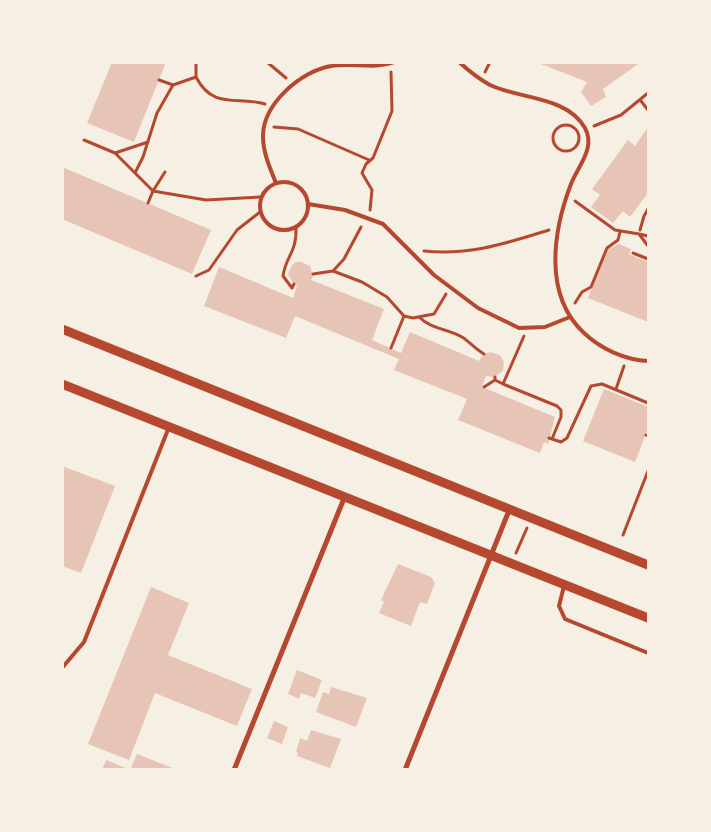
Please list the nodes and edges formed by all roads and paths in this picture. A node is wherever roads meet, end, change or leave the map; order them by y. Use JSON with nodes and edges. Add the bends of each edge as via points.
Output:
{"nodes":[{"id":1,"x":196,"y":62,"type":"edge"},
{"id":2,"x":267,"y":62,"type":"edge"},
{"id":3,"x":395,"y":62,"type":"edge"},
{"id":4,"x":459,"y":62,"type":"edge"},
{"id":5,"x":388,"y":64,"type":"edge"},
{"id":6,"x":196,"y":77,"type":"junction"},
{"id":7,"x":159,"y":80,"type":"dead end"},
{"id":8,"x":295,"y":83,"type":"junction"},
{"id":9,"x":173,"y":85,"type":"junction"},
{"id":10,"x":648,"y":93,"type":"edge"},
{"id":11,"x":640,"y":101,"type":"junction"},
{"id":12,"x":273,"y":106,"type":"junction"},
{"id":13,"x":648,"y":110,"type":"edge"},
{"id":14,"x":264,"y":127,"type":"junction"},
{"id":15,"x":586,"y":129,"type":"junction"},
{"id":16,"x":578,"y":134,"type":"joint"},
{"id":17,"x":84,"y":140,"type":"dead end"},
{"id":18,"x":148,"y":142,"type":"junction"},
{"id":19,"x":115,"y":153,"type":"junction"},
{"id":20,"x":369,"y":160,"type":"junction"},
{"id":21,"x":165,"y":172,"type":"dead end"},
{"id":22,"x":135,"y":173,"type":"junction"},
{"id":23,"x":276,"y":183,"type":"junction"},
{"id":24,"x":153,"y":191,"type":"junction"},
{"id":25,"x":568,"y":196,"type":"junction"},
{"id":26,"x":261,"y":197,"type":"junction"},
{"id":27,"x":148,"y":203,"type":"dead end"},
{"id":28,"x":308,"y":204,"type":"junction"},
{"id":29,"x":648,"y":209,"type":"edge"},
{"id":30,"x":260,"y":212,"type":"junction"},
{"id":31,"x":367,"y":218,"type":"junction"},
{"id":32,"x":296,"y":227,"type":"junction"},
{"id":33,"x":560,"y":227,"type":"junction"},
{"id":34,"x":620,"y":232,"type":"junction"},
{"id":35,"x":640,"y":232,"type":"junction"},
{"id":36,"x":648,"y":236,"type":"edge"},
{"id":37,"x":648,"y":246,"type":"edge"},
{"id":38,"x":408,"y":248,"type":"junction"},
{"id":39,"x":633,"y":253,"type":"dead end"},
{"id":40,"x":648,"y":259,"type":"edge"},
{"id":41,"x":286,"y":263,"type":"junction"},
{"id":42,"x":291,"y":267,"type":"dead end"},
{"id":43,"x":333,"y":270,"type":"junction"},
{"id":44,"x":313,"y":274,"type":"dead end"},
{"id":45,"x":196,"y":276,"type":"dead end"},
{"id":46,"x":294,"y":284,"type":"dead end"},
{"id":47,"x":450,"y":287,"type":"junction"},
{"id":48,"x":564,"y":306,"type":"junction"},
{"id":49,"x":404,"y":316,"type":"junction"},
{"id":50,"x":570,"y":317,"type":"junction"},
{"id":51,"x":418,"y":318,"type":"junction"},
{"id":52,"x":529,"y":328,"type":"junction"},
{"id":53,"x":62,"y":329,"type":"edge"},
{"id":54,"x":391,"y":348,"type":"dead end"},
{"id":55,"x":484,"y":354,"type":"dead end"},
{"id":56,"x":627,"y":358,"type":"junction"},
{"id":57,"x":648,"y":362,"type":"edge"},
{"id":58,"x":62,"y":384,"type":"edge"},
{"id":59,"x":503,"y":384,"type":"junction"},
{"id":60,"x":484,"y":388,"type":"dead end"},
{"id":61,"x":616,"y":389,"type":"junction"},
{"id":62,"x":648,"y":403,"type":"edge"},
{"id":63,"x":170,"y":426,"type":"junction"},
{"id":64,"x":648,"y":472,"type":"edge"},
{"id":65,"x":346,"y":496,"type":"junction"},
{"id":66,"x":510,"y":508,"type":"junction"},
{"id":67,"x":527,"y":527,"type":"dead end"},
{"id":68,"x":623,"y":535,"type":"dead end"},
{"id":69,"x":516,"y":553,"type":"dead end"},
{"id":70,"x":493,"y":554,"type":"junction"},
{"id":71,"x":648,"y":565,"type":"edge"},
{"id":72,"x":564,"y":584,"type":"junction"},
{"id":73,"x":648,"y":618,"type":"edge"},
{"id":74,"x":648,"y":653,"type":"edge"},
{"id":75,"x":62,"y":668,"type":"edge"},
{"id":76,"x":234,"y":770,"type":"edge"},
{"id":77,"x":405,"y":770,"type":"edge"}],
"edges":[{"from":1,"to":6,"type":"path"},
{"from":2,"to":8,"type":"path"},
{"from":3,"to":5,"type":"lane"},
{"from":4,"to":15,"type":"lane","via":[[491,85],[564,108]]},
{"from":5,"to":8,"type":"lane","via":[[328,66]]},
{"from":5,"to":20,"type":"path","via":[[392,76],[392,112],[373,158]]},
{"from":6,"to":9,"type":"path"},
{"from":6,"to":12,"type":"path","via":[[202,87],[215,97]]},
{"from":7,"to":9,"type":"path"},
{"from":8,"to":12,"type":"lane"},
{"from":9,"to":18,"type":"path","via":[[157,113]]},
{"from":10,"to":11,"type":"path"},
{"from":11,"to":13,"type":"path"},
{"from":11,"to":15,"type":"path","via":[[621,115]]},
{"from":12,"to":14,"type":"lane"},
{"from":14,"to":20,"type":"path","via":[[298,130]]},
{"from":14,"to":23,"type":"lane","via":[[267,160]]},
{"from":15,"to":25,"type":"lane","via":[[586,155]]},
{"from":16,"to":16,"type":"path","via":[[573,128],[561,126],[553,135],[554,143],[560,150],[568,151],[576,146]]},
{"from":17,"to":19,"type":"path"},
{"from":18,"to":19,"type":"path"},
{"from":18,"to":22,"type":"path"},
{"from":19,"to":22,"type":"path"},
{"from":20,"to":31,"type":"path","via":[[362,173],[372,190]]},
{"from":21,"to":24,"type":"path"},
{"from":22,"to":24,"type":"path"},
{"from":23,"to":26,"type":"lane"},
{"from":23,"to":28,"type":"lane","via":[[297,186]]},
{"from":24,"to":26,"type":"path","via":[[206,200]]},
{"from":24,"to":27,"type":"path"},
{"from":25,"to":33,"type":"lane"},
{"from":25,"to":34,"type":"path"},
{"from":26,"to":30,"type":"lane"},
{"from":28,"to":31,"type":"lane"},
{"from":28,"to":32,"type":"lane","via":[[305,217]]},
{"from":29,"to":35,"type":"path"},
{"from":30,"to":32,"type":"lane","via":[[268,225],[274,228]]},
{"from":30,"to":45,"type":"path","via":[[237,230],[209,270]]},
{"from":31,"to":38,"type":"lane","via":[[383,224]]},
{"from":31,"to":43,"type":"path","via":[[344,259]]},
{"from":32,"to":41,"type":"path","via":[[296,246]]},
{"from":33,"to":38,"type":"path","via":[[494,248],[470,252]]},
{"from":33,"to":48,"type":"lane","via":[[555,268]]},
{"from":34,"to":35,"type":"path"},
{"from":34,"to":48,"type":"path","via":[[618,240],[607,248],[590,287],[576,302]]},
{"from":35,"to":36,"type":"path"},
{"from":35,"to":37,"type":"path"},
{"from":38,"to":47,"type":"lane"},
{"from":39,"to":40,"type":"path"},
{"from":41,"to":42,"type":"path"},
{"from":41,"to":46,"type":"path","via":[[283,276],[292,288]]},
{"from":43,"to":44,"type":"path"},
{"from":43,"to":49,"type":"path","via":[[376,290]]},
{"from":47,"to":51,"type":"path","via":[[434,314]]},
{"from":47,"to":52,"type":"lane","via":[[502,321],[519,328]]},
{"from":48,"to":50,"type":"lane"},
{"from":49,"to":51,"type":"path"},
{"from":49,"to":54,"type":"path"},
{"from":50,"to":52,"type":"lane","via":[[545,327]]},
{"from":50,"to":56,"type":"lane","via":[[591,340]]},
{"from":51,"to":55,"type":"path","via":[[464,338]]},
{"from":52,"to":59,"type":"path"},
{"from":53,"to":66,"type":"street"},
{"from":56,"to":57,"type":"lane"},
{"from":56,"to":61,"type":"path"},
{"from":58,"to":63,"type":"street"},
{"from":59,"to":60,"type":"path","via":[[495,378]]},
{"from":59,"to":61,"type":"path","via":[[561,410],[551,439],[560,442],[567,438],[591,386],[602,384]]},
{"from":61,"to":62,"type":"path"},
{"from":63,"to":65,"type":"street"},
{"from":63,"to":75,"type":"lane","via":[[84,642]]},
{"from":64,"to":68,"type":"path"},
{"from":65,"to":70,"type":"street"},
{"from":65,"to":76,"type":"street"},
{"from":66,"to":70,"type":"street"},
{"from":66,"to":71,"type":"street"},
{"from":67,"to":69,"type":"path"},
{"from":70,"to":72,"type":"street"},
{"from":70,"to":77,"type":"street"},
{"from":72,"to":73,"type":"street"},
{"from":72,"to":74,"type":"lane","via":[[559,606],[565,618]]}]}
